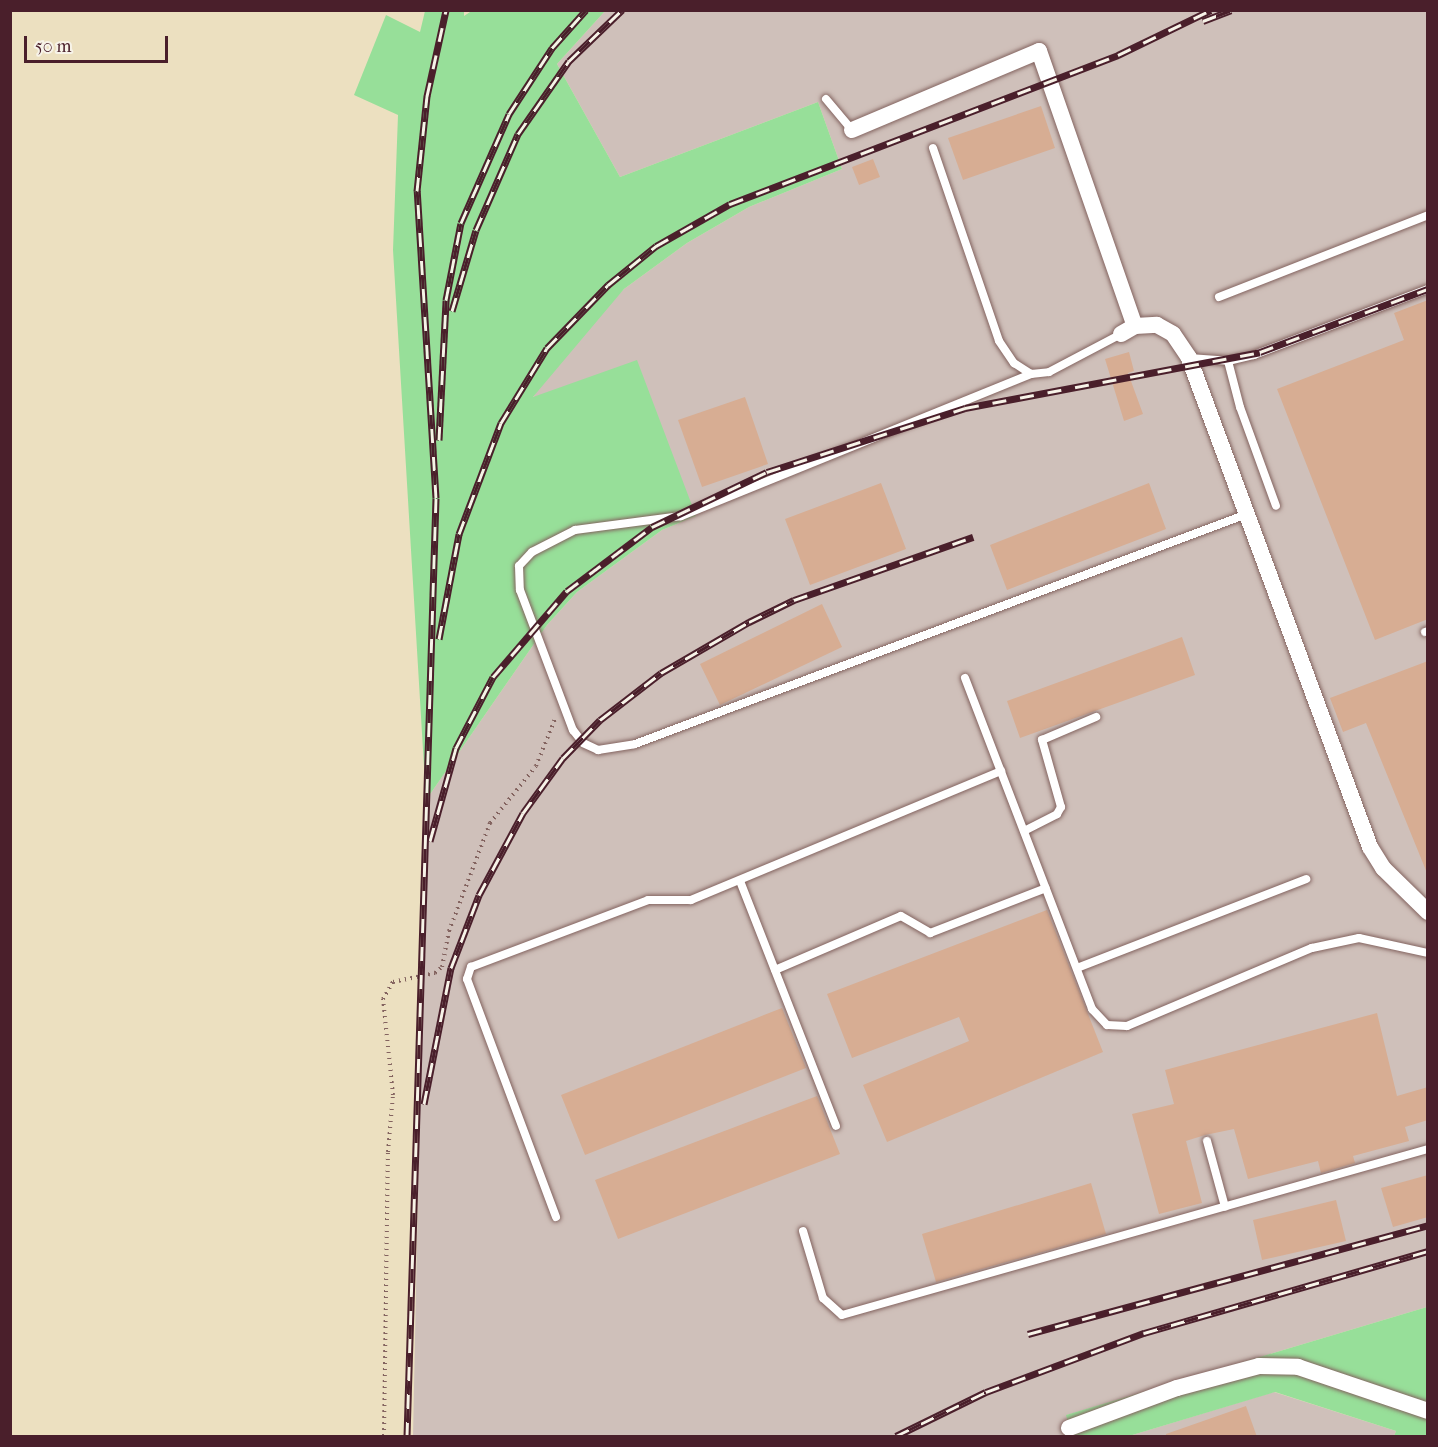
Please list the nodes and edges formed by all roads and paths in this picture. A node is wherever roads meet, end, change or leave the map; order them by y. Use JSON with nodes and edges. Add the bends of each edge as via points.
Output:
{"nodes":[{"id":1,"x":826,"y":99,"type":"dead end"},
{"id":2,"x":852,"y":130,"type":"joint"},
{"id":3,"x":933,"y":148,"type":"dead end"},
{"id":4,"x":1428,"y":216,"type":"edge"},
{"id":5,"x":1428,"y":289,"type":"edge"},
{"id":6,"x":1219,"y":297,"type":"dead end"},
{"id":7,"x":1128,"y":330,"type":"junction"},
{"id":8,"x":1189,"y":358,"type":"junction"},
{"id":9,"x":1228,"y":361,"type":"junction"},
{"id":10,"x":1030,"y":374,"type":"junction"},
{"id":11,"x":1276,"y":506,"type":"dead end"},
{"id":12,"x":1247,"y":514,"type":"junction"},
{"id":13,"x":965,"y":678,"type":"dead end"},
{"id":14,"x":562,"y":701,"type":"junction"},
{"id":15,"x":1096,"y":717,"type":"dead end"},
{"id":16,"x":1001,"y":771,"type":"junction"},
{"id":17,"x":1024,"y":831,"type":"junction"},
{"id":18,"x":1306,"y":879,"type":"dead end"},
{"id":19,"x":741,"y":881,"type":"junction"},
{"id":20,"x":1046,"y":888,"type":"junction"},
{"id":21,"x":1428,"y":912,"type":"edge"},
{"id":22,"x":1428,"y":953,"type":"edge"},
{"id":23,"x":1077,"y":968,"type":"junction"},
{"id":24,"x":775,"y":970,"type":"junction"},
{"id":25,"x":836,"y":1126,"type":"dead end"},
{"id":26,"x":1207,"y":1141,"type":"dead end"},
{"id":27,"x":1428,"y":1149,"type":"edge"},
{"id":28,"x":1225,"y":1207,"type":"junction"},
{"id":29,"x":556,"y":1217,"type":"dead end"},
{"id":30,"x":803,"y":1231,"type":"dead end"},
{"id":31,"x":1428,"y":1411,"type":"edge"},
{"id":32,"x":1069,"y":1428,"type":"dead end"},
{"id":33,"x":384,"y":1437,"type":"edge"}],
"edges":[{"from":1,"to":2,"type":"lane"},
{"from":2,"to":7,"type":"street","via":[[1039,51]]},
{"from":3,"to":10,"type":"lane","via":[[999,341],[1014,363]]},
{"from":4,"to":6,"type":"lane"},
{"from":5,"to":9,"type":"lane","via":[[1254,355]]},
{"from":7,"to":8,"type":"street","via":[[1151,324],[1169,330]]},
{"from":7,"to":10,"type":"lane","via":[[1066,365]]},
{"from":8,"to":9,"type":"lane"},
{"from":8,"to":12,"type":"street"},
{"from":9,"to":11,"type":"lane","via":[[1240,407]]},
{"from":10,"to":14,"type":"lane","via":[[681,516],[575,530],[532,552],[519,566],[520,590]]},
{"from":12,"to":14,"type":"lane","via":[[635,744],[598,750],[584,743],[573,730]]},
{"from":12,"to":21,"type":"street","via":[[1370,847],[1383,868]]},
{"from":13,"to":16,"type":"lane"},
{"from":14,"to":33,"type":"path","via":[[536,766],[490,823],[449,931],[442,968],[393,982],[383,999],[393,1095],[387,1152]]},
{"from":15,"to":17,"type":"lane","via":[[1042,740],[1061,807],[1057,814]]},
{"from":16,"to":17,"type":"lane"},
{"from":16,"to":19,"type":"lane"},
{"from":17,"to":20,"type":"lane"},
{"from":18,"to":23,"type":"lane"},
{"from":19,"to":24,"type":"lane"},
{"from":19,"to":29,"type":"lane","via":[[691,900],[648,900],[468,971],[467,979]]},
{"from":20,"to":23,"type":"lane"},
{"from":20,"to":24,"type":"lane","via":[[930,933],[901,915]]},
{"from":22,"to":23,"type":"lane","via":[[1359,938],[1312,948],[1127,1026],[1107,1025],[1092,1009]]},
{"from":24,"to":25,"type":"lane"},
{"from":26,"to":28,"type":"lane"},
{"from":27,"to":28,"type":"lane"},
{"from":28,"to":30,"type":"lane","via":[[842,1315],[823,1298]]},
{"from":31,"to":32,"type":"street","via":[[1298,1367],[1259,1366],[1196,1382]]}]}
